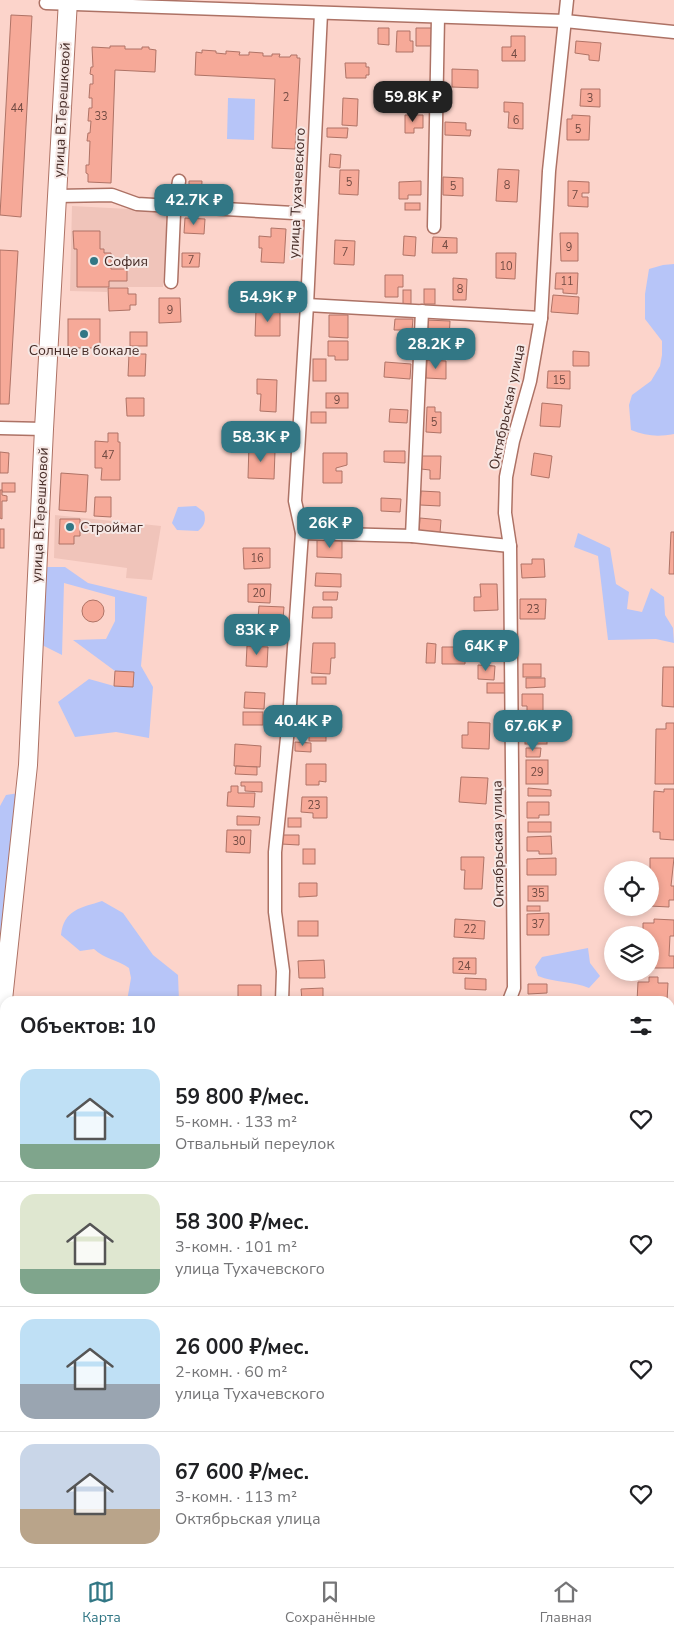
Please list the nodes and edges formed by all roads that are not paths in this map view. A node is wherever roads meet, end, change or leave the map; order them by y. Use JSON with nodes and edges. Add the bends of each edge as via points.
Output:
{"nodes":[{"id":1,"x":567,"y":0,"type":"edge"},
{"id":2,"x":68,"y":2,"type":"edge"},
{"id":3,"x":46,"y":3,"type":"dead end"},
{"id":4,"x":320,"y":13,"type":"junction"},
{"id":5,"x":438,"y":17,"type":"junction"},
{"id":6,"x":565,"y":21,"type":"junction"},
{"id":7,"x":674,"y":32,"type":"edge"},
{"id":8,"x":179,"y":181,"type":"dead end"},
{"id":9,"x":57,"y":196,"type":"junction"},
{"id":10,"x":176,"y":207,"type":"junction"},
{"id":11,"x":311,"y":214,"type":"junction"},
{"id":12,"x":434,"y":227,"type":"dead end"},
{"id":13,"x":171,"y":282,"type":"dead end"},
{"id":14,"x":307,"y":305,"type":"junction"},
{"id":15,"x":422,"y":311,"type":"junction"},
{"id":16,"x":541,"y":318,"type":"junction"},
{"id":17,"x":0,"y":428,"type":"edge"},
{"id":18,"x":44,"y":429,"type":"junction"},
{"id":19,"x":302,"y":533,"type":"junction"},
{"id":20,"x":412,"y":536,"type":"junction"},
{"id":21,"x":510,"y":546,"type":"junction"},
{"id":22,"x":3,"y":996,"type":"edge"},
{"id":23,"x":282,"y":996,"type":"edge"},
{"id":24,"x":511,"y":996,"type":"edge"}],
"edges":[{"from":1,"to":6,"type":"street","name":"Октябрьская улица"},
{"from":2,"to":3,"type":"street"},
{"from":2,"to":4,"type":"street"},
{"from":2,"to":9,"type":"main road","name":"улица В.Терешковой"},
{"from":4,"to":5,"type":"street"},
{"from":4,"to":11,"type":"street","name":"улица Тухачевского"},
{"from":5,"to":6,"type":"street"},
{"from":5,"to":12,"type":"street"},
{"from":6,"to":7,"type":"street"},
{"from":6,"to":16,"type":"street","name":"Октябрьская улица","via":[[549,171]]},
{"from":8,"to":10,"type":"street"},
{"from":9,"to":10,"type":"street","via":[[112,195],[137,204]]},
{"from":9,"to":18,"type":"main road","name":"улица В.Терешковой"},
{"from":10,"to":11,"type":"street"},
{"from":10,"to":13,"type":"street"},
{"from":11,"to":14,"type":"street","name":"улица Тухачевского"},
{"from":14,"to":15,"type":"street"},
{"from":14,"to":19,"type":"street","name":"улица Тухачевского","via":[[295,501]]},
{"from":15,"to":16,"type":"street"},
{"from":15,"to":20,"type":"street"},
{"from":16,"to":21,"type":"street","name":"Октябрьская улица","via":[[530,381],[506,477],[504,513]]},
{"from":17,"to":18,"type":"street"},
{"from":18,"to":22,"type":"main road","name":"улица В.Терешковой","via":[[28,765]]},
{"from":19,"to":20,"type":"street"},
{"from":19,"to":23,"type":"street","name":"улица Тухачевского","via":[[289,719],[275,852],[275,912],[283,971]]},
{"from":20,"to":21,"type":"street"},
{"from":21,"to":24,"type":"street","name":"Октябрьская улица","via":[[514,988]]}]}
